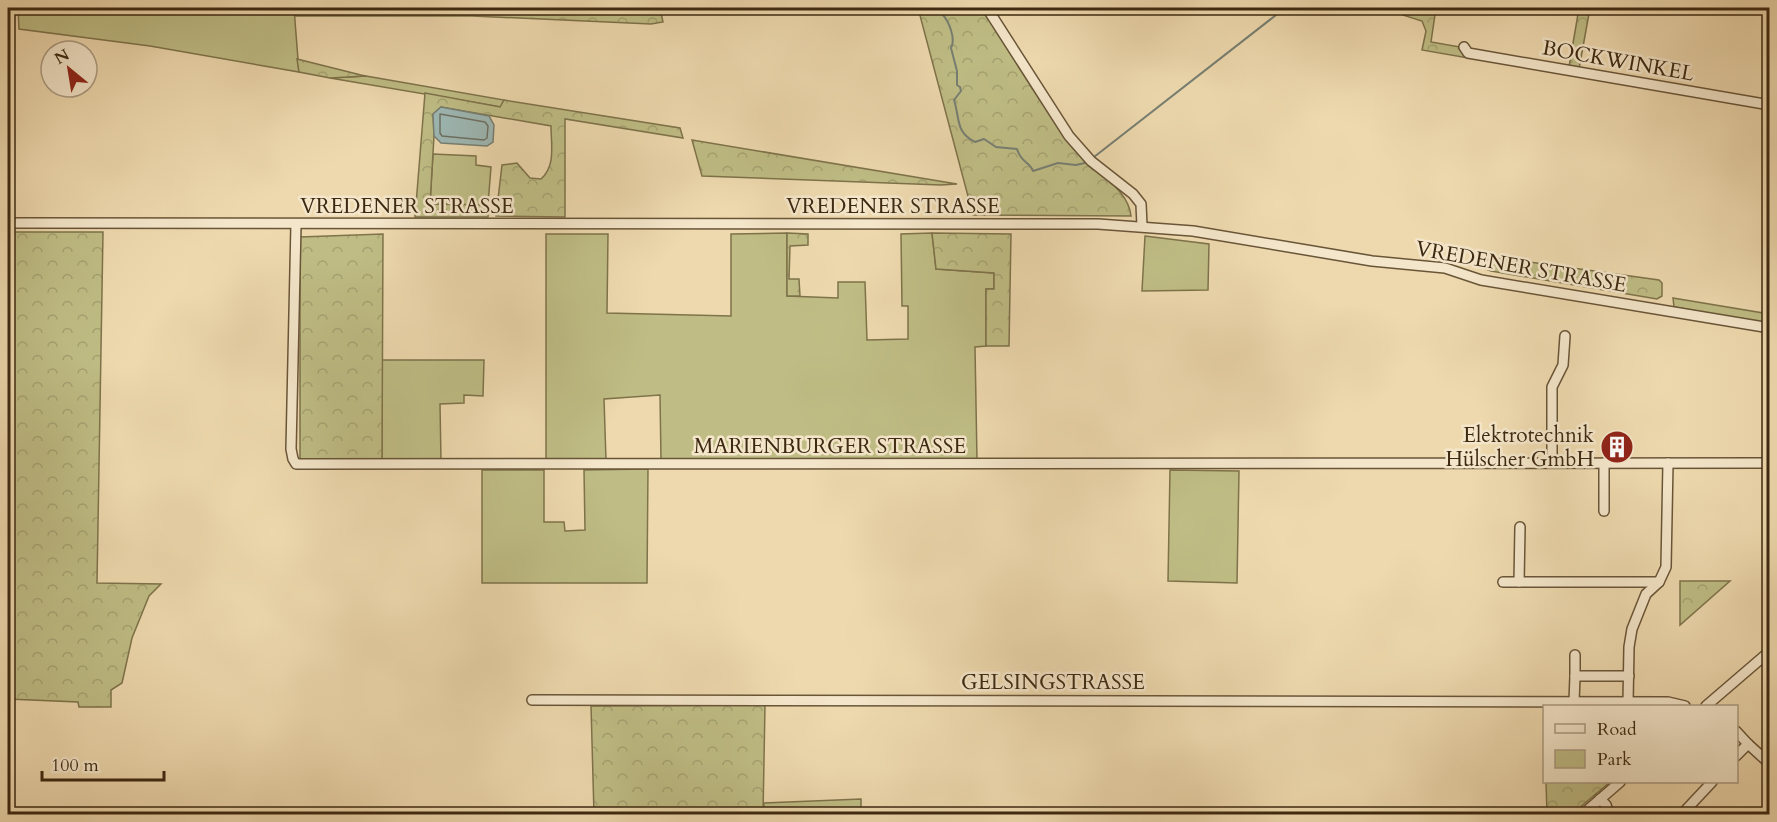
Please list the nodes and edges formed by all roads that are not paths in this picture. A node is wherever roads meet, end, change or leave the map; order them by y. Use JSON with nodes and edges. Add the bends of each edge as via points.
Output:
{"nodes":[{"id":1,"x":987,"y":8,"type":"edge"},
{"id":2,"x":1464,"y":47,"type":"dead end"},
{"id":3,"x":1770,"y":105,"type":"edge"},
{"id":4,"x":8,"y":224,"type":"edge"},
{"id":5,"x":296,"y":224,"type":"junction"},
{"id":6,"x":1142,"y":226,"type":"junction"},
{"id":7,"x":1770,"y":328,"type":"edge"},
{"id":8,"x":1565,"y":336,"type":"dead end"},
{"id":9,"x":1552,"y":463,"type":"junction"},
{"id":10,"x":1604,"y":463,"type":"junction"},
{"id":11,"x":1668,"y":463,"type":"junction"},
{"id":12,"x":1770,"y":463,"type":"edge"},
{"id":13,"x":1604,"y":511,"type":"dead end"},
{"id":14,"x":1520,"y":527,"type":"dead end"},
{"id":15,"x":1503,"y":582,"type":"dead end"},
{"id":16,"x":1519,"y":582,"type":"junction"},
{"id":17,"x":1659,"y":582,"type":"junction"},
{"id":18,"x":1770,"y":651,"type":"edge"},
{"id":19,"x":1575,"y":656,"type":"dead end"},
{"id":20,"x":1575,"y":676,"type":"junction"},
{"id":21,"x":1629,"y":676,"type":"junction"},
{"id":22,"x":532,"y":700,"type":"dead end"},
{"id":23,"x":1574,"y":702,"type":"junction"},
{"id":24,"x":1629,"y":702,"type":"junction"},
{"id":25,"x":1681,"y":705,"type":"edge"},
{"id":26,"x":1710,"y":705,"type":"edge"},
{"id":27,"x":1738,"y":732,"type":"edge"},
{"id":28,"x":1748,"y":744,"type":"junction"},
{"id":29,"x":1738,"y":755,"type":"edge"},
{"id":30,"x":1770,"y":764,"type":"edge"},
{"id":31,"x":1619,"y":783,"type":"edge"},
{"id":32,"x":1711,"y":783,"type":"edge"},
{"id":33,"x":1600,"y":799,"type":"junction"},
{"id":34,"x":1583,"y":814,"type":"edge"},
{"id":35,"x":1609,"y":814,"type":"edge"},
{"id":36,"x":1682,"y":814,"type":"edge"}],
"edges":[{"from":1,"to":6,"type":"street","via":[[1069,136],[1142,204]]},
{"from":2,"to":3,"type":"street","name":"BOCKWINKEL","via":[[1468,53]]},
{"from":4,"to":5,"type":"street","name":"VREDENER STRASSE"},
{"from":5,"to":6,"type":"street","name":"VREDENER STRASSE"},
{"from":5,"to":9,"type":"street","name":"MARIENBURGER STRASSE","via":[[291,449],[296,464]]},
{"from":6,"to":7,"type":"street","name":"VREDENER STRASSE","via":[[1372,261],[1445,268],[1481,280]]},
{"from":8,"to":9,"type":"street","via":[[1563,365],[1552,387]]},
{"from":9,"to":10,"type":"street","name":"MARIENBURGER STRASSE"},
{"from":10,"to":11,"type":"street","name":"MARIENBURGER STRASSE"},
{"from":10,"to":13,"type":"street"},
{"from":11,"to":12,"type":"street","name":"MARIENBURGER STRASSE"},
{"from":11,"to":17,"type":"street","via":[[1666,567]]},
{"from":14,"to":16,"type":"street"},
{"from":15,"to":16,"type":"street"},
{"from":16,"to":17,"type":"street"},
{"from":17,"to":21,"type":"street","via":[[1646,594],[1632,629]]},
{"from":18,"to":26,"type":"street"},
{"from":19,"to":20,"type":"street"},
{"from":20,"to":21,"type":"street"},
{"from":20,"to":23,"type":"street"},
{"from":21,"to":24,"type":"street"},
{"from":22,"to":23,"type":"street","name":"GELSINGSTRASSE"},
{"from":23,"to":24,"type":"street","name":"GELSINGSTRASSE"},
{"from":24,"to":25,"type":"street","name":"GELSINGSTRASSE"},
{"from":27,"to":28,"type":"street"},
{"from":28,"to":29,"type":"street"},
{"from":28,"to":30,"type":"street"},
{"from":31,"to":33,"type":"street"},
{"from":32,"to":36,"type":"street"},
{"from":33,"to":34,"type":"street"},
{"from":33,"to":35,"type":"street"}]}
